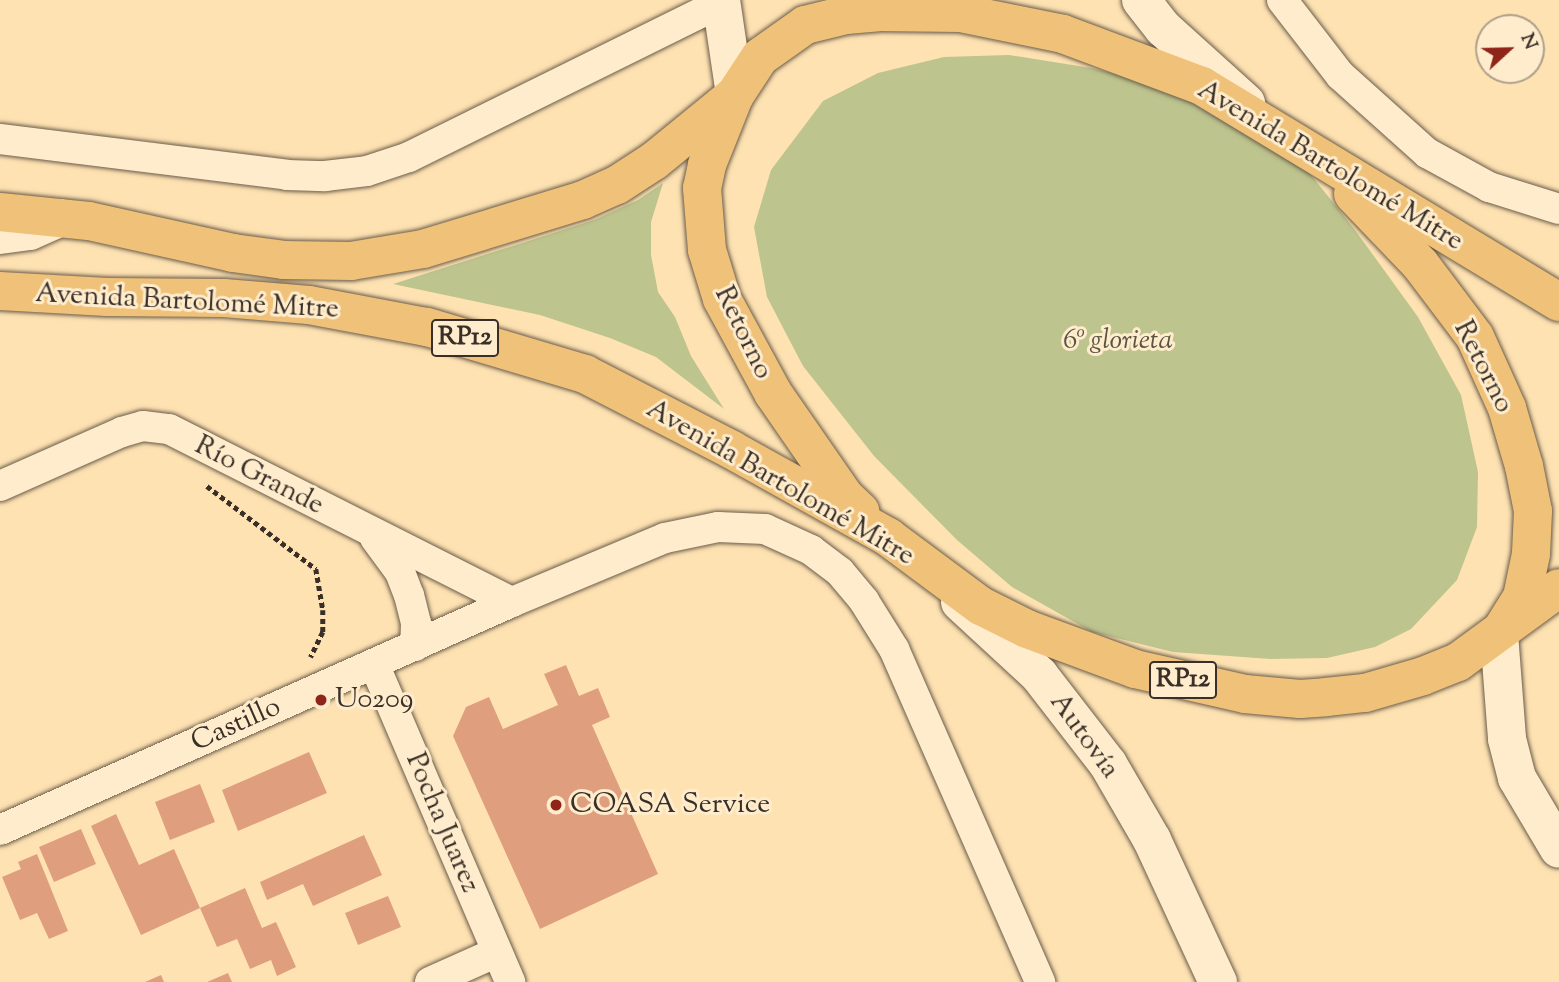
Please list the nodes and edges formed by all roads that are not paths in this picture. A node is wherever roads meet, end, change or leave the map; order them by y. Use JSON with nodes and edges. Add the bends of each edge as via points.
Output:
{"nodes":[{"id":1,"x":1141,"y":0,"type":"edge"},
{"id":2,"x":1282,"y":0,"type":"edge"},
{"id":3,"x":721,"y":1,"type":"edge"},
{"id":4,"x":735,"y":95,"type":"junction"},
{"id":5,"x":1271,"y":125,"type":"junction"},
{"id":6,"x":0,"y":139,"type":"edge"},
{"id":7,"x":1559,"y":209,"type":"edge"},
{"id":8,"x":0,"y":212,"type":"edge"},
{"id":9,"x":59,"y":218,"type":"junction"},
{"id":10,"x":0,"y":235,"type":"edge"},
{"id":11,"x":0,"y":291,"type":"edge"},
{"id":12,"x":1559,"y":303,"type":"edge"},
{"id":13,"x":0,"y":485,"type":"edge"},
{"id":14,"x":371,"y":533,"type":"junction"},
{"id":15,"x":888,"y":537,"type":"junction"},
{"id":16,"x":1559,"y":588,"type":"edge"},
{"id":17,"x":512,"y":602,"type":"junction"},
{"id":18,"x":1500,"y":634,"type":"junction"},
{"id":19,"x":415,"y":646,"type":"junction"},
{"id":20,"x":374,"y":664,"type":"junction"},
{"id":21,"x":0,"y":830,"type":"edge"},
{"id":22,"x":1559,"y":849,"type":"edge"},
{"id":23,"x":497,"y":952,"type":"junction"},
{"id":24,"x":430,"y":982,"type":"edge"},
{"id":25,"x":510,"y":982,"type":"edge"},
{"id":26,"x":1040,"y":982,"type":"edge"},
{"id":27,"x":1217,"y":982,"type":"edge"}],
"edges":[{"from":1,"to":5,"type":"street","via":[[1163,28]]},
{"from":2,"to":7,"type":"street","via":[[1340,75],[1427,153],[1489,187]]},
{"from":3,"to":4,"type":"street"},
{"from":3,"to":6,"type":"street","via":[[409,157],[367,171],[287,175]]},
{"from":4,"to":5,"type":"main road","name":"Avenida Bartolomé Mitre","number":"RP12","via":[[760,57],[805,25],[878,12],[960,13],[1063,34],[1202,86]]},
{"from":4,"to":9,"type":"main road","name":"Avenida Bartolomé Mitre","number":"RP12","via":[[617,185],[583,200],[423,249],[351,261],[284,260]]},
{"from":4,"to":15,"type":"main road","name":"Retorno","number":"RP12","via":[[702,188],[707,250],[722,299],[773,393],[827,472],[845,497]]},
{"from":5,"to":12,"type":"main road","name":"Avenida Bartolomé Mitre","number":"RP12"},
{"from":5,"to":18,"type":"main road","name":"Retorno","number":"RP12","via":[[1348,188],[1420,264],[1475,337],[1507,408],[1533,511],[1522,597]]},
{"from":8,"to":9,"type":"main road","name":"Avenida Bartolomé Mitre","number":"RP12"},
{"from":9,"to":10,"type":"street","via":[[30,231]]},
{"from":11,"to":15,"type":"main road","name":"Avenida Bartolomé Mitre","number":"RP12","via":[[309,305],[428,327],[585,374]]},
{"from":13,"to":14,"type":"street","name":"Río Grande","via":[[122,432],[143,426],[169,429]]},
{"from":14,"to":17,"type":"street","name":"Río Grande"},
{"from":14,"to":19,"type":"street","via":[[400,572],[409,595],[416,623]]},
{"from":15,"to":18,"type":"main road","name":"Avenida Bartolomé Mitre","number":"RP12","via":[[981,606],[1027,629],[1135,669],[1245,694],[1300,699],[1365,693],[1458,662]]},
{"from":15,"to":27,"type":"street","name":"Autovía","via":[[1039,675],[1108,764],[1152,840]]},
{"from":16,"to":18,"type":"main road","name":"Avenida Bartolomé Mitre","number":"RP12"},
{"from":17,"to":19,"type":"street","name":"Castillo"},
{"from":17,"to":26,"type":"street","name":"Castillo","via":[[664,538],[718,527],[765,529],[811,550],[840,572],[894,649]]},
{"from":18,"to":22,"type":"street","via":[[1507,739],[1517,778]]},
{"from":19,"to":20,"type":"street","name":"Castillo"},
{"from":20,"to":21,"type":"street","name":"Castillo"},
{"from":20,"to":23,"type":"street","name":"Pocha Juarez"},
{"from":23,"to":24,"type":"street"},
{"from":23,"to":25,"type":"street","name":"Pocha Juarez"}]}
